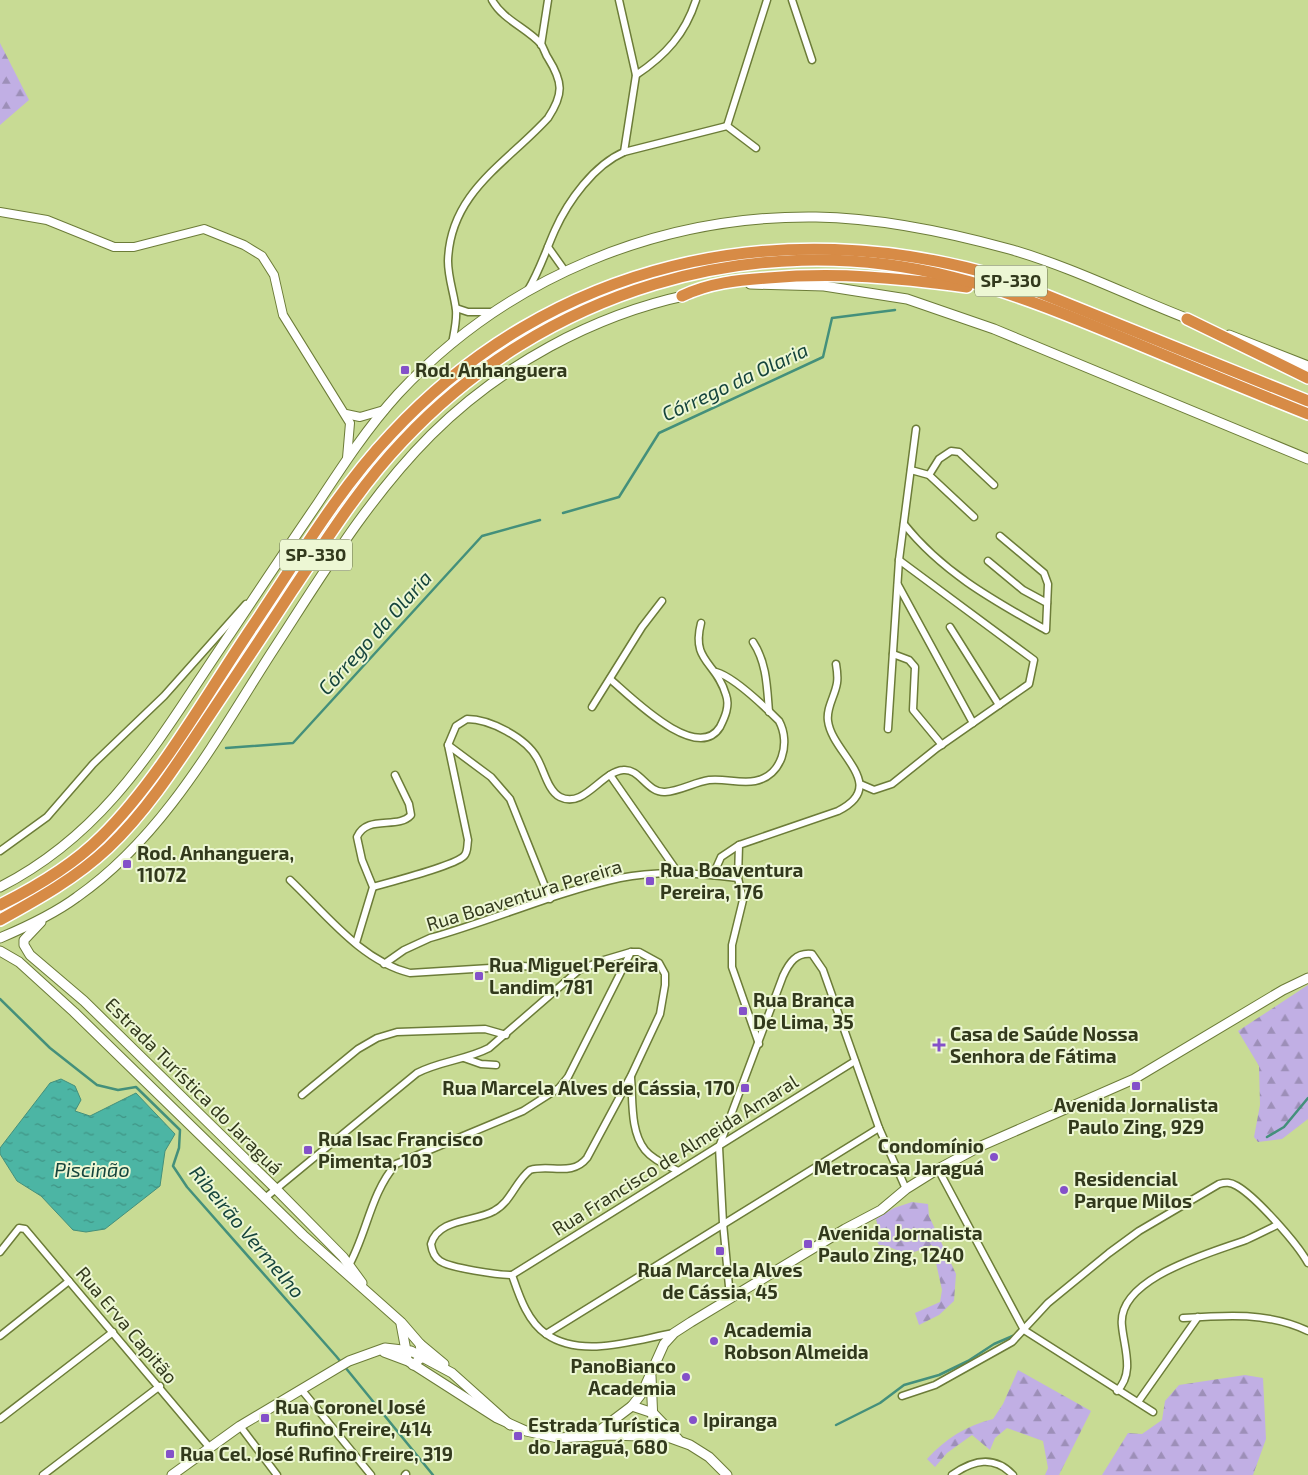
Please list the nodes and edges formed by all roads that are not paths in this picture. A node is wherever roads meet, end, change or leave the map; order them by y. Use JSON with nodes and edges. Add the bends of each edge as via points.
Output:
{"nodes":[{"id":1,"x":492,"y":0,"type":"edge"},
{"id":2,"x":548,"y":0,"type":"edge"},
{"id":3,"x":619,"y":0,"type":"edge"},
{"id":4,"x":696,"y":0,"type":"edge"},
{"id":5,"x":767,"y":0,"type":"edge"},
{"id":6,"x":792,"y":0,"type":"edge"},
{"id":7,"x":541,"y":45,"type":"junction"},
{"id":8,"x":812,"y":60,"type":"dead end"},
{"id":9,"x":636,"y":75,"type":"junction"},
{"id":10,"x":727,"y":126,"type":"junction"},
{"id":11,"x":756,"y":148,"type":"dead end"},
{"id":12,"x":624,"y":152,"type":"junction"},
{"id":13,"x":0,"y":212,"type":"edge"},
{"id":14,"x":548,"y":247,"type":"junction"},
{"id":15,"x":565,"y":271,"type":"junction"},
{"id":16,"x":992,"y":287,"type":"junction"},
{"id":17,"x":528,"y":290,"type":"junction"},
{"id":18,"x":682,"y":296,"type":"junction"},
{"id":19,"x":456,"y":308,"type":"junction"},
{"id":20,"x":492,"y":312,"type":"junction"},
{"id":21,"x":1187,"y":319,"type":"junction"},
{"id":22,"x":452,"y":344,"type":"junction"},
{"id":23,"x":1308,"y":366,"type":"edge"},
{"id":24,"x":1308,"y":378,"type":"edge"},
{"id":25,"x":1308,"y":401,"type":"edge"},
{"id":26,"x":384,"y":410,"type":"junction"},
{"id":27,"x":346,"y":414,"type":"junction"},
{"id":28,"x":1308,"y":414,"type":"edge"},
{"id":29,"x":916,"y":429,"type":"dead end"},
{"id":30,"x":347,"y":458,"type":"junction"},
{"id":31,"x":1308,"y":459,"type":"edge"},
{"id":32,"x":911,"y":470,"type":"junction"},
{"id":33,"x":929,"y":475,"type":"junction"},
{"id":34,"x":994,"y":485,"type":"dead end"},
{"id":35,"x":974,"y":517,"type":"dead end"},
{"id":36,"x":904,"y":524,"type":"junction"},
{"id":37,"x":1000,"y":536,"type":"dead end"},
{"id":38,"x":899,"y":560,"type":"junction"},
{"id":39,"x":988,"y":562,"type":"dead end"},
{"id":40,"x":897,"y":584,"type":"junction"},
{"id":41,"x":261,"y":588,"type":"junction"},
{"id":42,"x":662,"y":601,"type":"dead end"},
{"id":43,"x":1047,"y":603,"type":"junction"},
{"id":44,"x":701,"y":623,"type":"dead end"},
{"id":45,"x":950,"y":627,"type":"dead end"},
{"id":46,"x":753,"y":642,"type":"dead end"},
{"id":47,"x":893,"y":654,"type":"junction"},
{"id":48,"x":836,"y":664,"type":"dead end"},
{"id":49,"x":716,"y":672,"type":"junction"},
{"id":50,"x":610,"y":679,"type":"junction"},
{"id":51,"x":999,"y":705,"type":"junction"},
{"id":52,"x":592,"y":707,"type":"dead end"},
{"id":53,"x":769,"y":712,"type":"junction"},
{"id":54,"x":973,"y":723,"type":"junction"},
{"id":55,"x":888,"y":728,"type":"dead end"},
{"id":56,"x":448,"y":745,"type":"junction"},
{"id":57,"x":942,"y":745,"type":"junction"},
{"id":58,"x":395,"y":775,"type":"dead end"},
{"id":59,"x":610,"y":775,"type":"junction"},
{"id":60,"x":860,"y":784,"type":"junction"},
{"id":61,"x":739,"y":845,"type":"junction"},
{"id":62,"x":0,"y":852,"type":"edge"},
{"id":63,"x":679,"y":874,"type":"junction"},
{"id":64,"x":713,"y":874,"type":"junction"},
{"id":65,"x":738,"y":878,"type":"junction"},
{"id":66,"x":290,"y":880,"type":"dead end"},
{"id":67,"x":0,"y":887,"type":"edge"},
{"id":68,"x":373,"y":887,"type":"junction"},
{"id":69,"x":550,"y":899,"type":"junction"},
{"id":70,"x":0,"y":905,"type":"edge"},
{"id":71,"x":55,"y":910,"type":"junction"},
{"id":72,"x":0,"y":920,"type":"edge"},
{"id":73,"x":0,"y":938,"type":"edge"},
{"id":74,"x":356,"y":943,"type":"junction"},
{"id":75,"x":0,"y":951,"type":"edge"},
{"id":76,"x":631,"y":952,"type":"junction"},
{"id":77,"x":384,"y":964,"type":"junction"},
{"id":78,"x":579,"y":970,"type":"junction"},
{"id":79,"x":1308,"y":978,"type":"edge"},
{"id":80,"x":506,"y":1035,"type":"junction"},
{"id":81,"x":759,"y":1044,"type":"junction"},
{"id":82,"x":464,"y":1058,"type":"junction"},
{"id":83,"x":855,"y":1061,"type":"junction"},
{"id":84,"x":496,"y":1065,"type":"dead end"},
{"id":85,"x":631,"y":1076,"type":"junction"},
{"id":86,"x":302,"y":1095,"type":"dead end"},
{"id":87,"x":879,"y":1128,"type":"junction"},
{"id":88,"x":719,"y":1147,"type":"junction"},
{"id":89,"x":938,"y":1169,"type":"junction"},
{"id":90,"x":678,"y":1172,"type":"junction"},
{"id":91,"x":275,"y":1188,"type":"junction"},
{"id":92,"x":906,"y":1189,"type":"junction"},
{"id":93,"x":265,"y":1198,"type":"junction"},
{"id":94,"x":723,"y":1223,"type":"junction"},
{"id":95,"x":1277,"y":1225,"type":"junction"},
{"id":96,"x":0,"y":1252,"type":"edge"},
{"id":97,"x":1308,"y":1263,"type":"edge"},
{"id":98,"x":347,"y":1269,"type":"junction"},
{"id":99,"x":512,"y":1275,"type":"junction"},
{"id":100,"x":69,"y":1281,"type":"junction"},
{"id":101,"x":730,"y":1297,"type":"junction"},
{"id":102,"x":1198,"y":1317,"type":"junction"},
{"id":103,"x":1183,"y":1318,"type":"dead end"},
{"id":104,"x":400,"y":1322,"type":"junction"},
{"id":105,"x":1024,"y":1330,"type":"junction"},
{"id":106,"x":1308,"y":1331,"type":"edge"},
{"id":107,"x":113,"y":1332,"type":"junction"},
{"id":108,"x":674,"y":1333,"type":"junction"},
{"id":109,"x":546,"y":1334,"type":"junction"},
{"id":110,"x":0,"y":1336,"type":"edge"},
{"id":111,"x":420,"y":1344,"type":"junction"},
{"id":112,"x":377,"y":1350,"type":"junction"},
{"id":113,"x":406,"y":1350,"type":"junction"},
{"id":114,"x":422,"y":1357,"type":"junction"},
{"id":115,"x":410,"y":1363,"type":"junction"},
{"id":116,"x":452,"y":1373,"type":"junction"},
{"id":117,"x":651,"y":1374,"type":"junction"},
{"id":118,"x":160,"y":1386,"type":"junction"},
{"id":119,"x":302,"y":1389,"type":"junction"},
{"id":120,"x":1117,"y":1391,"type":"junction"},
{"id":121,"x":902,"y":1396,"type":"dead end"},
{"id":122,"x":1138,"y":1402,"type":"junction"},
{"id":123,"x":632,"y":1406,"type":"junction"},
{"id":124,"x":1153,"y":1412,"type":"dead end"},
{"id":125,"x":653,"y":1413,"type":"junction"},
{"id":126,"x":0,"y":1419,"type":"edge"},
{"id":127,"x":612,"y":1422,"type":"junction"},
{"id":128,"x":510,"y":1425,"type":"junction"},
{"id":129,"x":240,"y":1426,"type":"junction"},
{"id":130,"x":612,"y":1435,"type":"junction"},
{"id":131,"x":650,"y":1436,"type":"junction"},
{"id":132,"x":591,"y":1437,"type":"junction"},
{"id":133,"x":678,"y":1439,"type":"junction"},
{"id":134,"x":210,"y":1448,"type":"junction"},
{"id":135,"x":43,"y":1475,"type":"edge"},
{"id":136,"x":172,"y":1475,"type":"edge"},
{"id":137,"x":277,"y":1475,"type":"edge"},
{"id":138,"x":371,"y":1475,"type":"edge"},
{"id":139,"x":727,"y":1475,"type":"edge"},
{"id":140,"x":952,"y":1475,"type":"edge"},
{"id":141,"x":1013,"y":1475,"type":"edge"}],
"edges":[{"from":1,"to":7,"type":"street"},
{"from":2,"to":7,"type":"street"},
{"from":3,"to":9,"type":"street"},
{"from":4,"to":9,"type":"street","via":[[676,41]]},
{"from":5,"to":10,"type":"street"},
{"from":6,"to":8,"type":"street"},
{"from":7,"to":19,"type":"street","via":[[560,82],[556,106],[532,136],[482,181],[463,206],[448,258]]},
{"from":9,"to":12,"type":"street"},
{"from":10,"to":11,"type":"street"},
{"from":10,"to":12,"type":"street"},
{"from":12,"to":14,"type":"street","via":[[598,171],[580,190]]},
{"from":13,"to":27,"type":"street","via":[[47,220],[114,247],[134,246],[204,229],[254,250],[269,264],[284,315]]},
{"from":14,"to":15,"type":"street"},
{"from":14,"to":17,"type":"street"},
{"from":15,"to":17,"type":"main road"},
{"from":15,"to":21,"type":"main road","via":[[621,249],[714,226],[771,218],[842,218],[916,228],[1013,250],[1117,288]]},
{"from":16,"to":18,"type":"highway","via":[[971,288],[921,280],[833,274],[726,282]]},
{"from":16,"to":28,"type":"highway","number":"SP-330"},
{"from":16,"to":72,"type":"highway","number":"SP-330","via":[[938,273],[881,264],[821,259],[758,262],[700,271],[622,294],[563,319],[509,352],[449,396],[375,472],[331,532],[171,772],[133,822],[77,874]]},
{"from":17,"to":20,"type":"main road"},
{"from":18,"to":31,"type":"main road","via":[[753,284],[824,286],[907,299],[1002,333]]},
{"from":18,"to":71,"type":"main road","via":[[655,302],[577,333],[496,382],[432,435],[389,483],[350,535],[223,730],[158,821],[133,850],[98,882]]},
{"from":19,"to":20,"type":"street","via":[[468,312]]},
{"from":19,"to":22,"type":"street"},
{"from":20,"to":22,"type":"main road"},
{"from":21,"to":23,"type":"main road"},
{"from":21,"to":24,"type":"highway"},
{"from":22,"to":26,"type":"main road"},
{"from":25,"to":70,"type":"highway","number":"SP-330","via":[[1001,277],[918,256],[835,248],[755,250],[688,262],[600,289],[505,339],[442,385],[389,435],[338,499],[163,760],[121,816],[100,839],[58,872]]},
{"from":26,"to":27,"type":"street","via":[[360,417]]},
{"from":26,"to":30,"type":"main road"},
{"from":27,"to":30,"type":"street","via":[[350,429]]},
{"from":29,"to":32,"type":"street"},
{"from":30,"to":41,"type":"main road"},
{"from":32,"to":33,"type":"street"},
{"from":32,"to":36,"type":"street"},
{"from":33,"to":34,"type":"street","via":[[939,458],[951,450],[959,452]]},
{"from":33,"to":35,"type":"street"},
{"from":36,"to":38,"type":"street"},
{"from":36,"to":43,"type":"street","via":[[919,544],[961,579],[1046,630]]},
{"from":37,"to":43,"type":"street","via":[[1044,573],[1048,584]]},
{"from":38,"to":40,"type":"street"},
{"from":38,"to":51,"type":"street","via":[[1034,660],[1029,684]]},
{"from":39,"to":43,"type":"street","via":[[1023,590]]},
{"from":40,"to":47,"type":"street"},
{"from":40,"to":54,"type":"street"},
{"from":41,"to":62,"type":"street","via":[[164,696],[93,764],[47,817]]},
{"from":41,"to":67,"type":"main road","via":[[121,792],[77,837],[35,868]]},
{"from":42,"to":50,"type":"street"},
{"from":44,"to":49,"type":"street","via":[[698,646],[701,655]]},
{"from":45,"to":51,"type":"street"},
{"from":46,"to":53,"type":"street","via":[[759,651],[765,675]]},
{"from":47,"to":55,"type":"street"},
{"from":47,"to":57,"type":"street","via":[[909,660],[915,668],[913,710]]},
{"from":48,"to":60,"type":"street","via":[[837,683],[828,724]]},
{"from":49,"to":50,"type":"street","via":[[727,696],[728,707],[715,733],[702,740],[674,730]]},
{"from":49,"to":53,"type":"street","via":[[731,678]]},
{"from":50,"to":52,"type":"street"},
{"from":51,"to":54,"type":"street"},
{"from":53,"to":59,"type":"street","via":[[779,720],[786,744],[777,767],[762,779],[754,782],[712,780],[665,792],[649,787],[628,770]]},
{"from":54,"to":57,"type":"street"},
{"from":56,"to":59,"type":"street","via":[[456,726],[463,720],[482,721],[527,745],[553,792],[568,799],[580,797]]},
{"from":56,"to":68,"type":"street","via":[[468,840],[466,853],[462,858],[430,870]]},
{"from":56,"to":69,"type":"street","via":[[503,788]]},
{"from":57,"to":60,"type":"street","via":[[892,784],[874,790]]},
{"from":58,"to":68,"type":"street","via":[[409,804],[410,817],[369,825],[357,837]]},
{"from":59,"to":63,"type":"street"},
{"from":60,"to":61,"type":"street","via":[[855,800],[844,808]]},
{"from":61,"to":64,"type":"street","via":[[721,857]]},
{"from":61,"to":65,"type":"street"},
{"from":63,"to":64,"type":"street","name":"Rua Boaventura Pereira"},
{"from":63,"to":69,"type":"street","name":"Rua Boaventura Pereira","via":[[620,878]]},
{"from":64,"to":65,"type":"street","name":"Rua Boaventura Pereira"},
{"from":65,"to":81,"type":"street","via":[[744,900],[732,945],[732,968]]},
{"from":66,"to":74,"type":"street"},
{"from":68,"to":74,"type":"street"},
{"from":69,"to":77,"type":"street","name":"Rua Boaventura Pereira","via":[[430,938]]},
{"from":71,"to":73,"type":"main road"},
{"from":71,"to":91,"type":"main road","name":"Estrada Turística do Jaraguá","via":[[28,933],[24,940],[26,950],[84,1001]]},
{"from":74,"to":77,"type":"street"},
{"from":75,"to":93,"type":"main road","name":"Estrada Turística do Jaraguá","via":[[19,962],[74,1012]]},
{"from":76,"to":78,"type":"street"},
{"from":76,"to":85,"type":"street","via":[[652,957],[659,963],[665,985],[660,1014]]},
{"from":76,"to":98,"type":"street","via":[[568,1077],[559,1088],[523,1110],[396,1164],[374,1201]]},
{"from":77,"to":78,"type":"street","via":[[410,973],[522,966]]},
{"from":78,"to":80,"type":"street"},
{"from":79,"to":89,"type":"main road","via":[[1144,1073],[981,1146]]},
{"from":80,"to":82,"type":"street","via":[[489,1048]]},
{"from":80,"to":86,"type":"street","via":[[485,1029],[397,1032],[358,1048]]},
{"from":81,"to":83,"type":"street","via":[[789,964],[798,956],[812,954],[823,970]]},
{"from":81,"to":88,"type":"street"},
{"from":82,"to":84,"type":"street"},
{"from":82,"to":91,"type":"street","via":[[417,1073]]},
{"from":83,"to":87,"type":"street"},
{"from":83,"to":88,"type":"street","name":"Rua Francisco de Almeida Amaral"},
{"from":85,"to":90,"type":"street","via":[[640,1140],[654,1158]]},
{"from":85,"to":99,"type":"street","via":[[580,1167],[530,1170],[496,1211],[444,1227],[433,1238],[432,1250],[444,1263]]},
{"from":87,"to":92,"type":"street"},
{"from":87,"to":94,"type":"street"},
{"from":88,"to":90,"type":"street","name":"Rua Francisco de Almeida Amaral"},
{"from":88,"to":94,"type":"street"},
{"from":89,"to":92,"type":"main road"},
{"from":89,"to":105,"type":"street"},
{"from":90,"to":99,"type":"street","name":"Rua Francisco de Almeida Amaral"},
{"from":91,"to":93,"type":"street"},
{"from":91,"to":98,"type":"main road","name":"Estrada Turística do Jaraguá"},
{"from":92,"to":101,"type":"main road","via":[[879,1204],[865,1219]]},
{"from":93,"to":98,"type":"main road","name":"Estrada Turística do Jaraguá"},
{"from":94,"to":101,"type":"street"},
{"from":94,"to":109,"type":"street"},
{"from":95,"to":97,"type":"street"},
{"from":95,"to":105,"type":"street","via":[[1244,1190],[1226,1182],[1219,1184],[1146,1226],[1109,1253],[1048,1302]]},
{"from":95,"to":120,"type":"street","via":[[1172,1268],[1128,1300],[1123,1307],[1121,1324],[1128,1370]]},
{"from":96,"to":100,"type":"street","name":"Rua Erva Capitão","via":[[21,1228]]},
{"from":98,"to":104,"type":"main road","name":"Estrada Turística do Jaraguá"},
{"from":99,"to":109,"type":"street","via":[[527,1312]]},
{"from":100,"to":107,"type":"street","name":"Rua Erva Capitão"},
{"from":100,"to":110,"type":"street"},
{"from":101,"to":108,"type":"main road"},
{"from":102,"to":103,"type":"street"},
{"from":102,"to":106,"type":"street","via":[[1264,1318]]},
{"from":102,"to":122,"type":"street"},
{"from":104,"to":111,"type":"main road","name":"Estrada Turística do Jaraguá"},
{"from":104,"to":113,"type":"main road"},
{"from":105,"to":120,"type":"street"},
{"from":105,"to":121,"type":"street","via":[[999,1350],[935,1386]]},
{"from":107,"to":118,"type":"street","name":"Rua Erva Capitão"},
{"from":107,"to":126,"type":"street"},
{"from":108,"to":109,"type":"street","via":[[601,1346],[582,1346]]},
{"from":108,"to":117,"type":"main road","via":[[664,1344]]},
{"from":111,"to":114,"type":"main road"},
{"from":111,"to":116,"type":"main road","name":"Estrada Turística do Jaraguá"},
{"from":112,"to":113,"type":"main road"},
{"from":112,"to":115,"type":"main road"},
{"from":112,"to":119,"type":"main road","via":[[349,1360]]},
{"from":113,"to":114,"type":"main road"},
{"from":113,"to":115,"type":"main road"},
{"from":114,"to":115,"type":"main road"},
{"from":114,"to":116,"type":"main road"},
{"from":115,"to":128,"type":"main road"},
{"from":116,"to":128,"type":"main road"},
{"from":117,"to":123,"type":"main road"},
{"from":117,"to":125,"type":"main road"},
{"from":118,"to":134,"type":"street","name":"Rua Erva Capitão"},
{"from":118,"to":135,"type":"street"},
{"from":119,"to":129,"type":"main road"},
{"from":119,"to":138,"type":"street"},
{"from":120,"to":122,"type":"street"},
{"from":122,"to":124,"type":"street"},
{"from":123,"to":125,"type":"main road"},
{"from":123,"to":127,"type":"main road"},
{"from":125,"to":131,"type":"main road"},
{"from":125,"to":133,"type":"main road"},
{"from":127,"to":130,"type":"main road","via":[[609,1429]]},
{"from":127,"to":132,"type":"main road"},
{"from":128,"to":132,"type":"main road","via":[[558,1438]]},
{"from":129,"to":134,"type":"main road"},
{"from":129,"to":137,"type":"street"},
{"from":130,"to":131,"type":"main road"},
{"from":130,"to":132,"type":"main road"},
{"from":131,"to":133,"type":"main road"},
{"from":133,"to":139,"type":"main road","via":[[709,1457]]},
{"from":134,"to":136,"type":"main road"},
{"from":140,"to":141,"type":"street","via":[[980,1462],[991,1461],[999,1463]]}]}
